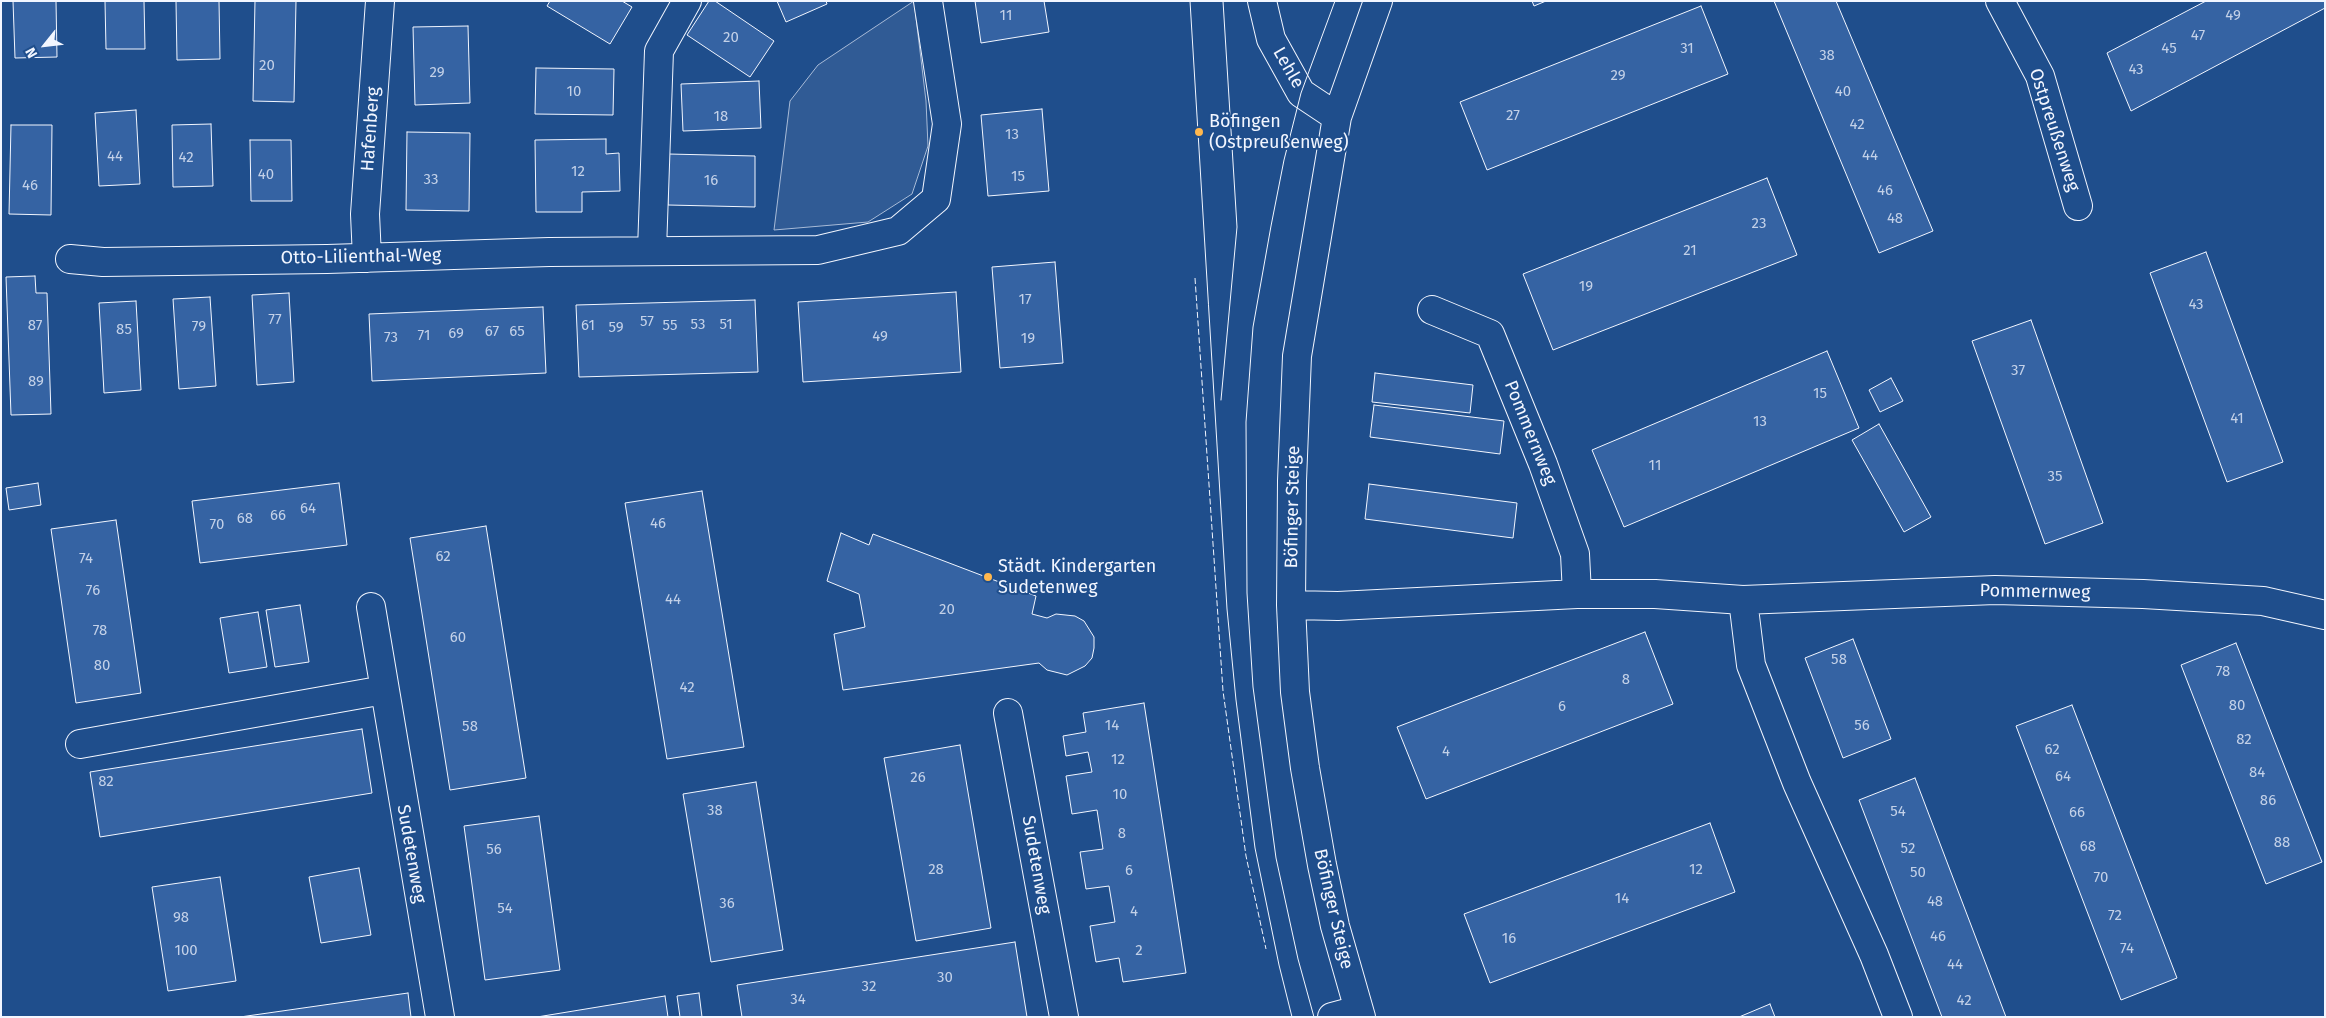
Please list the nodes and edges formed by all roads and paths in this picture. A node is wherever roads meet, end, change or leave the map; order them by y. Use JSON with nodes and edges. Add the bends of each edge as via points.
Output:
{"nodes":[{"id":1,"x":380,"y":1,"type":"edge"},
{"id":2,"x":687,"y":1,"type":"edge"},
{"id":3,"x":928,"y":1,"type":"edge"},
{"id":4,"x":1262,"y":1,"type":"edge"},
{"id":5,"x":1378,"y":1,"type":"edge"},
{"id":6,"x":2000,"y":1,"type":"edge"},
{"id":7,"x":1337,"y":118,"type":"junction"},
{"id":8,"x":2078,"y":206,"type":"dead end"},
{"id":9,"x":652,"y":250,"type":"junction"},
{"id":10,"x":367,"y":258,"type":"junction"},
{"id":11,"x":70,"y":259,"type":"dead end"},
{"id":12,"x":1432,"y":310,"type":"dead end"},
{"id":13,"x":1577,"y":594,"type":"junction"},
{"id":14,"x":1743,"y":600,"type":"junction"},
{"id":15,"x":1291,"y":605,"type":"junction"},
{"id":16,"x":371,"y":607,"type":"dead end"},
{"id":17,"x":2325,"y":615,"type":"edge"},
{"id":18,"x":384,"y":690,"type":"junction"},
{"id":19,"x":1008,"y":713,"type":"dead end"},
{"id":20,"x":80,"y":744,"type":"dead end"},
{"id":21,"x":1360,"y":1014,"type":"edge"},
{"id":22,"x":440,"y":1017,"type":"edge"},
{"id":23,"x":1064,"y":1017,"type":"edge"},
{"id":24,"x":1332,"y":1017,"type":"edge"},
{"id":25,"x":1898,"y":1017,"type":"edge"}],
"edges":[{"from":1,"to":10,"type":"street","name":"Hafenberg","via":[[365,214]]},
{"from":2,"to":9,"type":"street","via":[[659,51]]},
{"from":3,"to":9,"type":"street","name":"Otto-Lilienthal-Weg","via":[[946,124],[936,199],[898,231],[818,250]]},
{"from":4,"to":7,"type":"street","name":"Lehle","via":[[1271,40],[1301,93]]},
{"from":5,"to":7,"type":"street","name":"Böfinger Steige"},
{"from":6,"to":8,"type":"street","name":"Ostpreußenweg","via":[[2040,76]]},
{"from":7,"to":15,"type":"street","name":"Böfinger Steige","via":[[1298,356]]},
{"from":9,"to":10,"type":"street","name":"Otto-Lilienthal-Weg"},
{"from":10,"to":11,"type":"street","name":"Otto-Lilienthal-Weg","via":[[103,262]]},
{"from":12,"to":13,"type":"street","name":"Pommernweg","via":[[1490,334],[1543,464],[1575,554]]},
{"from":13,"to":14,"type":"street","name":"Pommernweg","via":[[1655,594]]},
{"from":13,"to":15,"type":"street","name":"Pommernweg","via":[[1338,606]]},
{"from":14,"to":17,"type":"street","name":"Pommernweg","via":[[1978,590],[2263,601]]},
{"from":14,"to":25,"type":"street","via":[[1751,665],[1797,783],[1874,955]]},
{"from":15,"to":21,"type":"street","name":"Böfinger Steige","via":[[1295,692],[1305,768],[1328,892]]},
{"from":16,"to":18,"type":"street","name":"Sudetenweg"},
{"from":18,"to":20,"type":"street"},
{"from":18,"to":22,"type":"street","name":"Sudetenweg"},
{"from":19,"to":23,"type":"street","name":"Sudetenweg"},
{"from":21,"to":24,"type":"street"}]}
